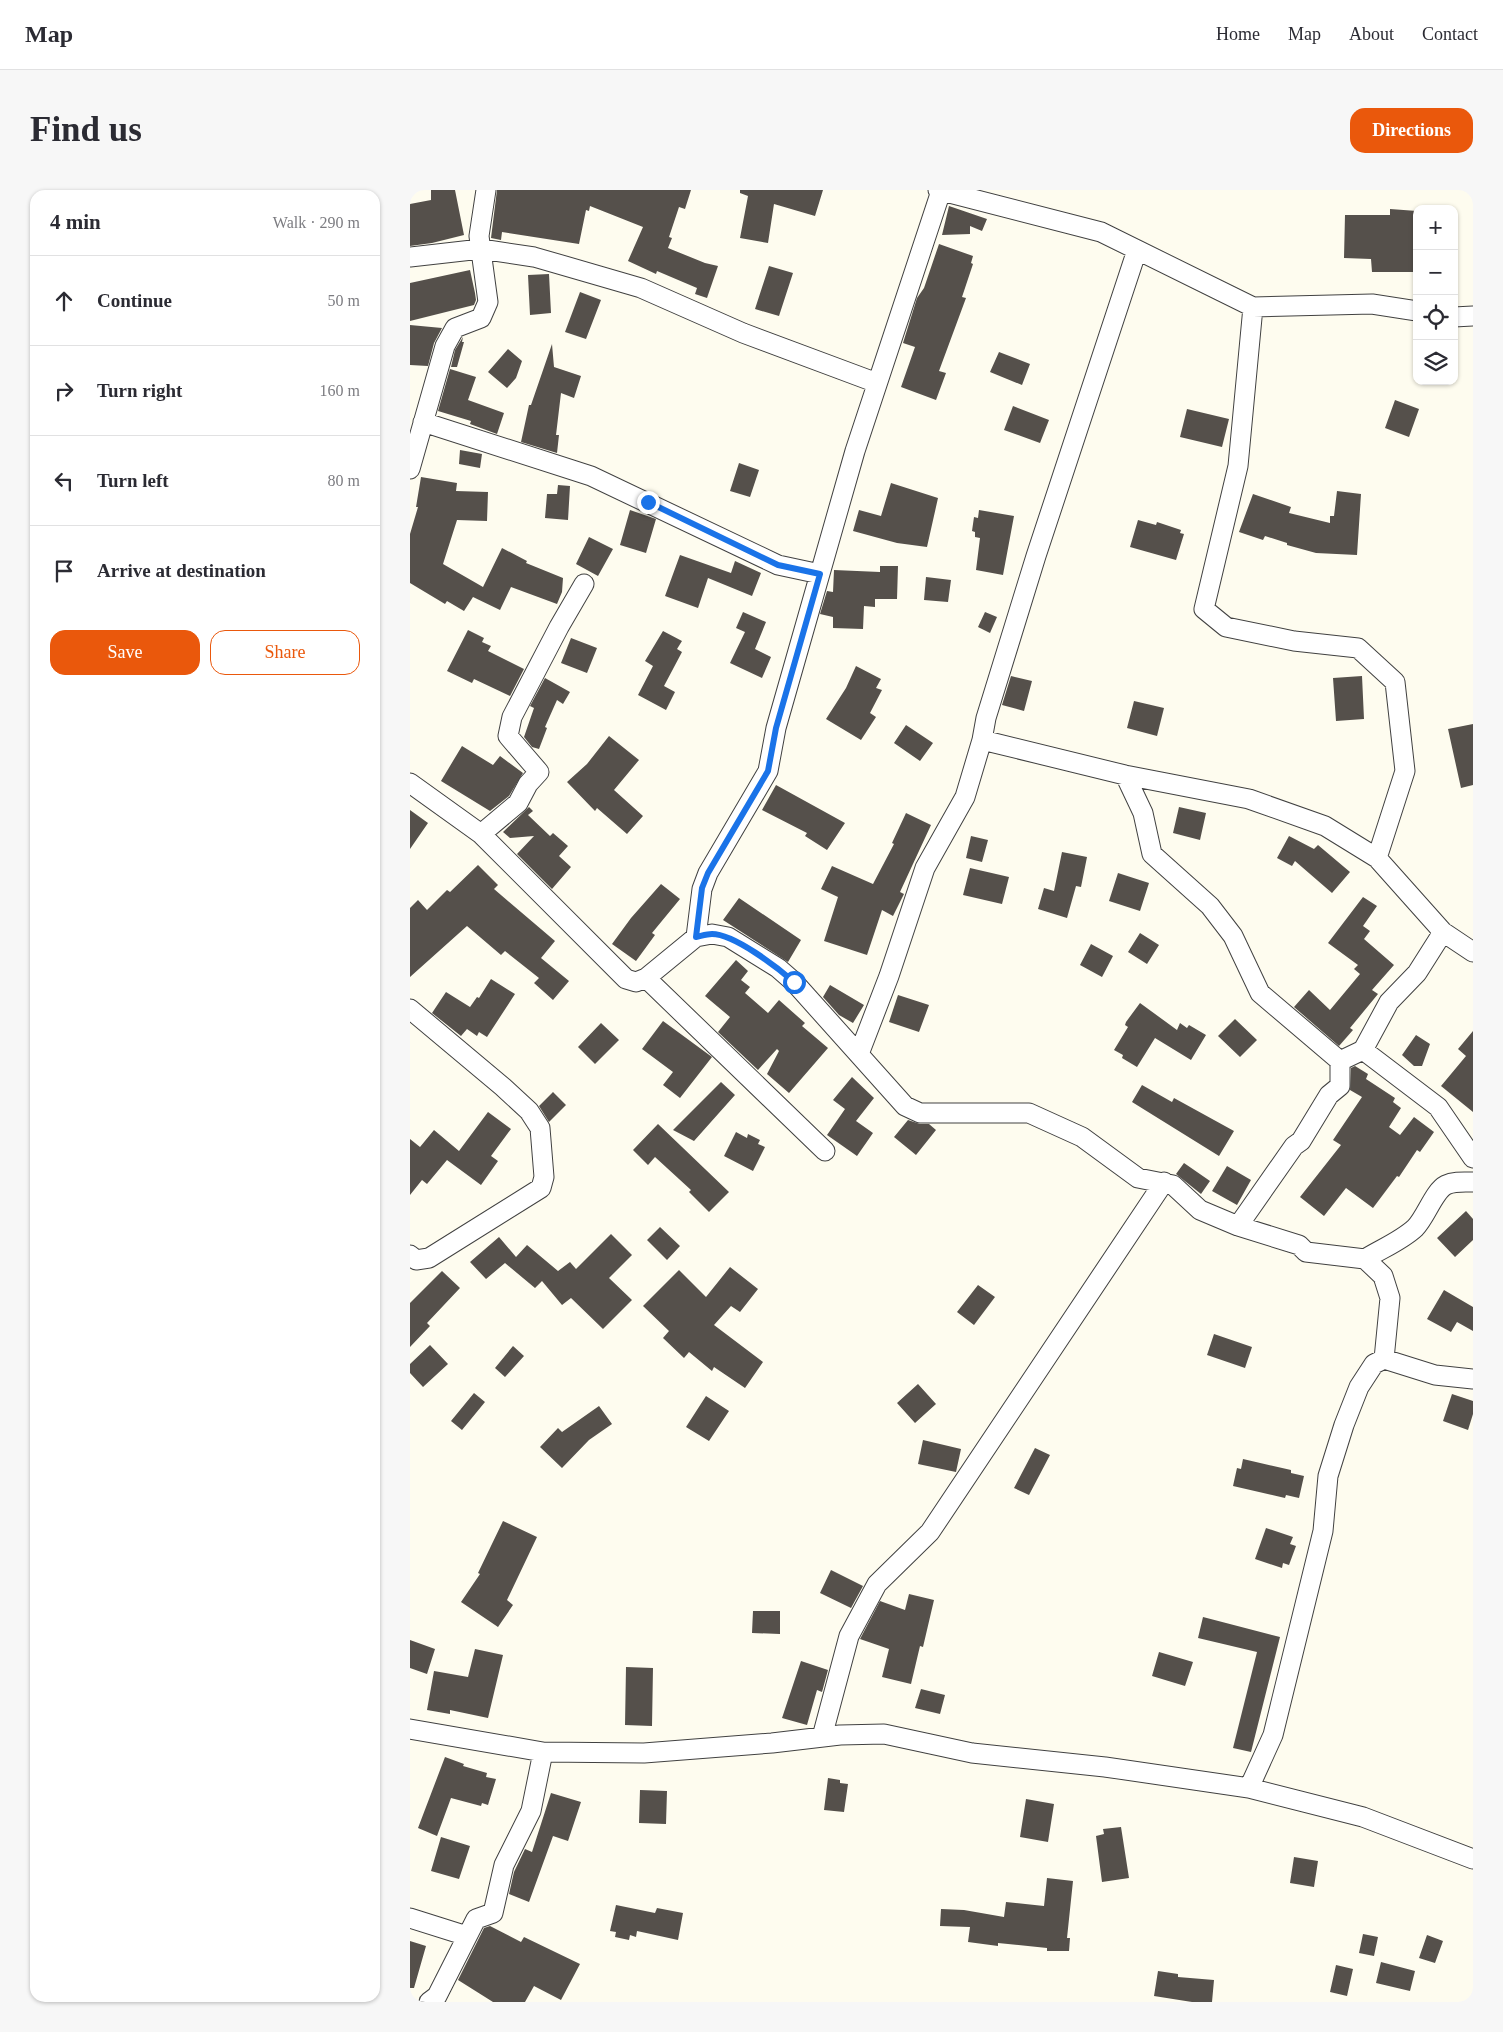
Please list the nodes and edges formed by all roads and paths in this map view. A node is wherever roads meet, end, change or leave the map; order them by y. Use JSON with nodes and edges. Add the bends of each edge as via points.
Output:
{"nodes":[{"id":1,"x":486,"y":190,"type":"edge"},
{"id":2,"x":940,"y":190,"type":"edge"},
{"id":3,"x":481,"y":249,"type":"junction"},
{"id":4,"x":1137,"y":250,"type":"junction"},
{"id":5,"x":410,"y":257,"type":"edge"},
{"id":6,"x":1253,"y":307,"type":"junction"},
{"id":7,"x":1413,"y":310,"type":"edge"},
{"id":8,"x":1473,"y":316,"type":"edge"},
{"id":9,"x":1458,"y":317,"type":"edge"},
{"id":10,"x":877,"y":383,"type":"junction"},
{"id":11,"x":423,"y":422,"type":"junction"},
{"id":12,"x":410,"y":469,"type":"edge"},
{"id":13,"x":820,"y":574,"type":"junction"},
{"id":14,"x":584,"y":584,"type":"dead end"},
{"id":15,"x":982,"y":740,"type":"junction"},
{"id":16,"x":1125,"y":775,"type":"junction"},
{"id":17,"x":410,"y":783,"type":"edge"},
{"id":18,"x":481,"y":834,"type":"junction"},
{"id":19,"x":1377,"y":858,"type":"junction"},
{"id":20,"x":1443,"y":932,"type":"junction"},
{"id":21,"x":696,"y":937,"type":"junction"},
{"id":22,"x":1473,"y":952,"type":"edge"},
{"id":23,"x":646,"y":978,"type":"junction"},
{"id":24,"x":410,"y":1009,"type":"edge"},
{"id":25,"x":1363,"y":1050,"type":"junction"},
{"id":26,"x":859,"y":1054,"type":"junction"},
{"id":27,"x":1340,"y":1061,"type":"junction"},
{"id":28,"x":825,"y":1151,"type":"dead end"},
{"id":29,"x":1473,"y":1158,"type":"edge"},
{"id":30,"x":1164,"y":1182,"type":"junction"},
{"id":31,"x":1473,"y":1182,"type":"edge"},
{"id":32,"x":1238,"y":1226,"type":"junction"},
{"id":33,"x":410,"y":1255,"type":"edge"},
{"id":34,"x":1365,"y":1259,"type":"junction"},
{"id":35,"x":1384,"y":1359,"type":"junction"},
{"id":36,"x":1473,"y":1379,"type":"edge"},
{"id":37,"x":410,"y":1729,"type":"edge"},
{"id":38,"x":822,"y":1737,"type":"junction"},
{"id":39,"x":543,"y":1752,"type":"junction"},
{"id":40,"x":1249,"y":1788,"type":"junction"},
{"id":41,"x":1473,"y":1859,"type":"edge"},
{"id":42,"x":410,"y":1918,"type":"edge"},
{"id":43,"x":467,"y":1936,"type":"junction"},
{"id":44,"x":429,"y":2002,"type":"edge"}],
"edges":[{"from":1,"to":3,"type":"street","via":[[479,236]]},
{"from":2,"to":4,"type":"street","via":[[1101,232]]},
{"from":2,"to":10,"type":"street"},
{"from":3,"to":5,"type":"street"},
{"from":3,"to":10,"type":"street","via":[[534,257],[641,288],[743,333]]},
{"from":3,"to":11,"type":"street","via":[[488,302],[481,318],[455,328],[445,346]]},
{"from":4,"to":6,"type":"street"},
{"from":4,"to":15,"type":"street","via":[[1036,556]]},
{"from":6,"to":7,"type":"street","via":[[1372,304]]},
{"from":6,"to":19,"type":"street","via":[[1238,466],[1204,608],[1226,627],[1294,641],[1358,648],[1395,682],[1405,771]]},
{"from":8,"to":9,"type":"street"},
{"from":10,"to":13,"type":"street"},
{"from":11,"to":12,"type":"street"},
{"from":11,"to":13,"type":"street","via":[[591,476],[778,565]]},
{"from":13,"to":21,"type":"street","via":[[776,728],[768,771],[708,873],[702,888]]},
{"from":14,"to":18,"type":"street","via":[[512,717],[508,736],[539,772],[518,803]]},
{"from":15,"to":16,"type":"street"},
{"from":15,"to":26,"type":"street","via":[[965,797],[925,868],[890,976]]},
{"from":16,"to":19,"type":"street","via":[[1250,799],[1325,826]]},
{"from":16,"to":27,"type":"street","via":[[1142,813],[1152,854],[1210,906],[1233,936],[1260,993]]},
{"from":17,"to":18,"type":"street"},
{"from":18,"to":23,"type":"street","via":[[626,979],[636,982]]},
{"from":19,"to":20,"type":"street"},
{"from":20,"to":22,"type":"street"},
{"from":20,"to":25,"type":"street","via":[[1417,973],[1389,1002]]},
{"from":21,"to":23,"type":"street"},
{"from":21,"to":26,"type":"street","via":[[712,934],[728,937],[778,968]]},
{"from":23,"to":28,"type":"street"},
{"from":24,"to":33,"type":"street","via":[[529,1111],[540,1128],[544,1177],[541,1188],[428,1258],[416,1260]]},
{"from":25,"to":27,"type":"street"},
{"from":25,"to":29,"type":"street","via":[[1438,1107]]},
{"from":26,"to":30,"type":"street","via":[[905,1106],[920,1113],[1028,1113],[1082,1137],[1138,1178]]},
{"from":27,"to":32,"type":"street","via":[[1340,1086],[1329,1095],[1301,1141],[1294,1146]]},
{"from":30,"to":32,"type":"street","via":[[1173,1185],[1200,1210]]},
{"from":30,"to":38,"type":"street","via":[[930,1532],[877,1584],[849,1636]]},
{"from":31,"to":34,"type":"street","via":[[1445,1185],[1413,1230]]},
{"from":32,"to":34,"type":"street","via":[[1299,1246],[1306,1252]]},
{"from":34,"to":35,"type":"street","via":[[1383,1276],[1390,1298]]},
{"from":35,"to":36,"type":"street","via":[[1435,1375]]},
{"from":35,"to":40,"type":"street","via":[[1374,1364],[1359,1388],[1344,1425],[1328,1476],[1323,1531],[1273,1735]]},
{"from":37,"to":39,"type":"street"},
{"from":38,"to":39,"type":"street","via":[[644,1753]]},
{"from":38,"to":40,"type":"street","via":[[884,1734],[972,1753],[1105,1767]]},
{"from":39,"to":43,"type":"street","via":[[531,1811],[499,1878],[493,1913],[476,1919]]},
{"from":40,"to":41,"type":"street","via":[[1363,1817]]},
{"from":42,"to":43,"type":"street"},
{"from":43,"to":44,"type":"street","via":[[437,1996]]}]}
